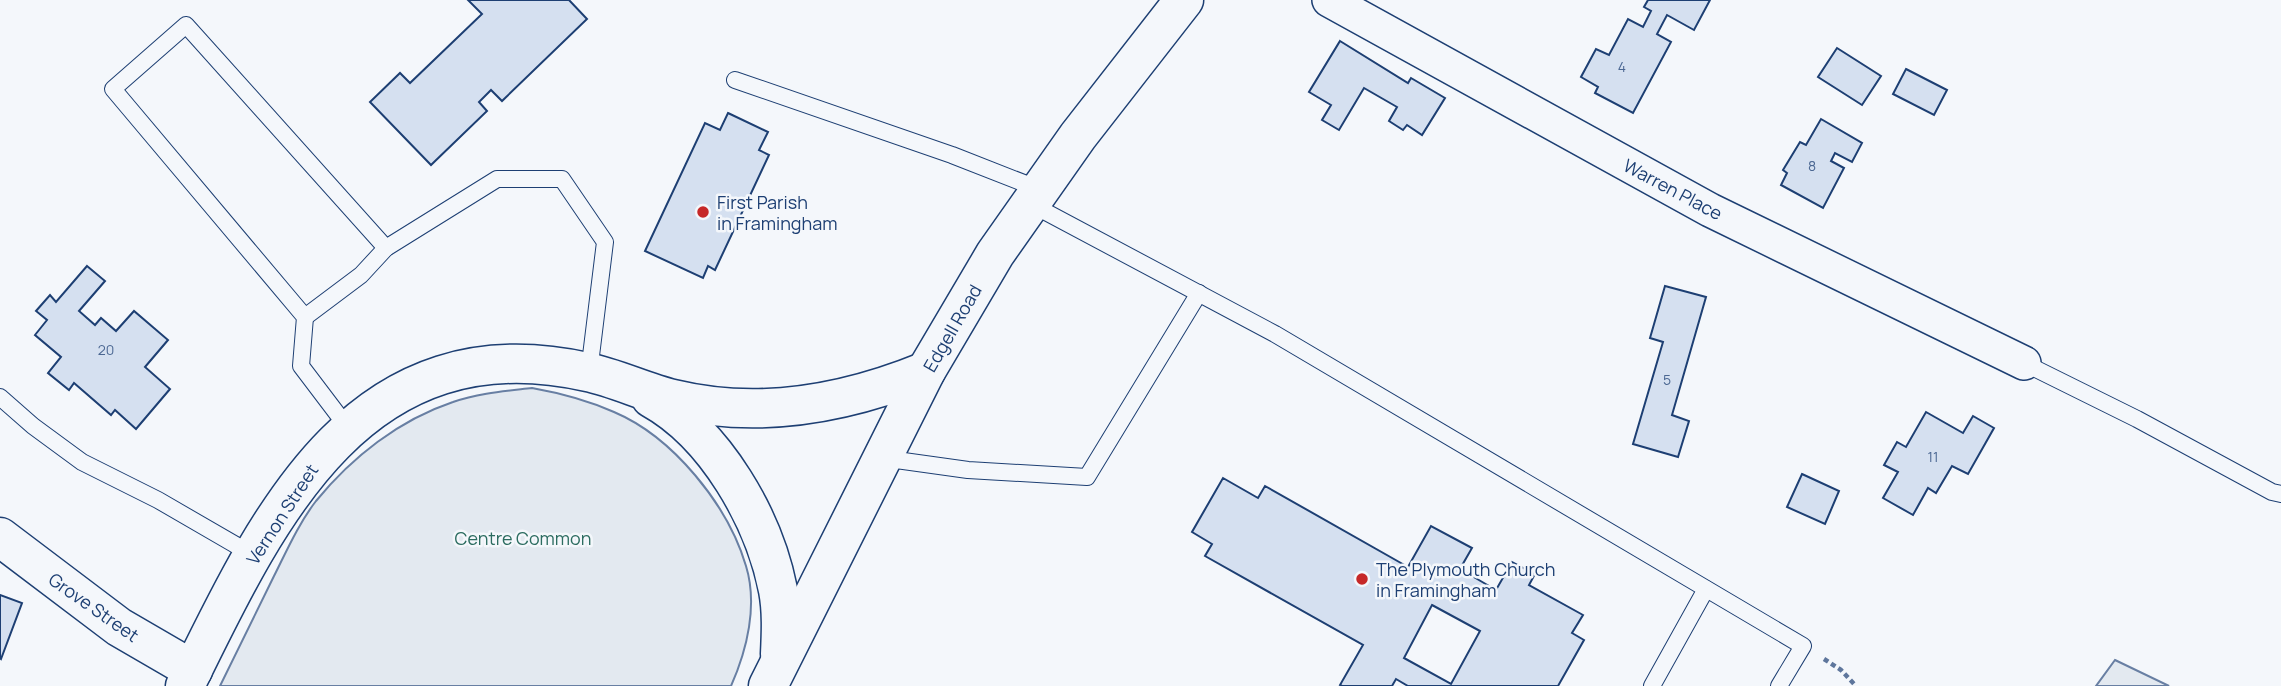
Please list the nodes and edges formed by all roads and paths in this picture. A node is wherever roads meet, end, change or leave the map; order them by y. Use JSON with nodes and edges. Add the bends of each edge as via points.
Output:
{"nodes":[{"id":1,"x":1184,"y":0,"type":"edge"},
{"id":2,"x":1329,"y":0,"type":"edge"},
{"id":3,"x":735,"y":80,"type":"dead end"},
{"id":4,"x":1034,"y":196,"type":"junction"},
{"id":5,"x":386,"y":248,"type":"junction"},
{"id":6,"x":1199,"y":293,"type":"junction"},
{"id":7,"x":305,"y":317,"type":"junction"},
{"id":8,"x":2024,"y":363,"type":"joint"},
{"id":9,"x":926,"y":371,"type":"junction"},
{"id":10,"x":589,"y":372,"type":"junction"},
{"id":11,"x":627,"y":385,"type":"junction"},
{"id":12,"x":0,"y":397,"type":"edge"},
{"id":13,"x":348,"y":428,"type":"junction"},
{"id":14,"x":882,"y":458,"type":"junction"},
{"id":15,"x":2281,"y":494,"type":"edge"},
{"id":16,"x":0,"y":537,"type":"edge"},
{"id":17,"x":253,"y":555,"type":"junction"},
{"id":18,"x":1706,"y":589,"type":"junction"},
{"id":19,"x":1802,"y":646,"type":"junction"},
{"id":20,"x":774,"y":673,"type":"edge"},
{"id":21,"x":189,"y":678,"type":"edge"},
{"id":22,"x":1652,"y":686,"type":"edge"},
{"id":23,"x":1779,"y":686,"type":"edge"},
{"id":24,"x":1856,"y":686,"type":"edge"}],
"edges":[{"from":1,"to":4,"type":"main road","name":"Edgell Road"},
{"from":2,"to":8,"type":"street","name":"Warren Place","via":[[1710,210]]},
{"from":3,"to":4,"type":"lane","via":[[952,155]]},
{"from":4,"to":6,"type":"lane"},
{"from":4,"to":9,"type":"main road","name":"Edgell Road"},
{"from":5,"to":7,"type":"lane","via":[[361,275]]},
{"from":5,"to":7,"type":"lane","via":[[186,24],[113,89]]},
{"from":5,"to":10,"type":"lane","via":[[497,179],[562,179],[605,242]]},
{"from":6,"to":14,"type":"lane","via":[[1087,477],[968,470]]},
{"from":6,"to":18,"type":"lane"},
{"from":7,"to":13,"type":"lane","via":[[301,366]]},
{"from":8,"to":15,"type":"lane"},
{"from":9,"to":11,"type":"main road","name":"Vernon Street","via":[[863,394],[785,408],[708,405]]},
{"from":9,"to":14,"type":"main road","name":"Edgell Road"},
{"from":10,"to":11,"type":"main road","name":"Vernon Street"},
{"from":10,"to":13,"type":"main road","name":"Vernon Street","via":[[550,365],[477,366],[408,388]]},
{"from":11,"to":20,"type":"main road","name":"Vernon Street","via":[[666,406],[694,431],[740,492],[769,555],[778,591],[781,622]]},
{"from":12,"to":17,"type":"lane","via":[[82,461]]},
{"from":13,"to":17,"type":"main road","name":"Vernon Street","via":[[297,486]]},
{"from":14,"to":20,"type":"main road","name":"Edgell Road"},
{"from":16,"to":21,"type":"main road","name":"Grove Street"},
{"from":17,"to":21,"type":"main road","name":"Vernon Street"},
{"from":18,"to":19,"type":"lane"},
{"from":18,"to":22,"type":"lane"},
{"from":19,"to":23,"type":"lane"},
{"from":19,"to":24,"type":"path","via":[[1841,670]]}]}
